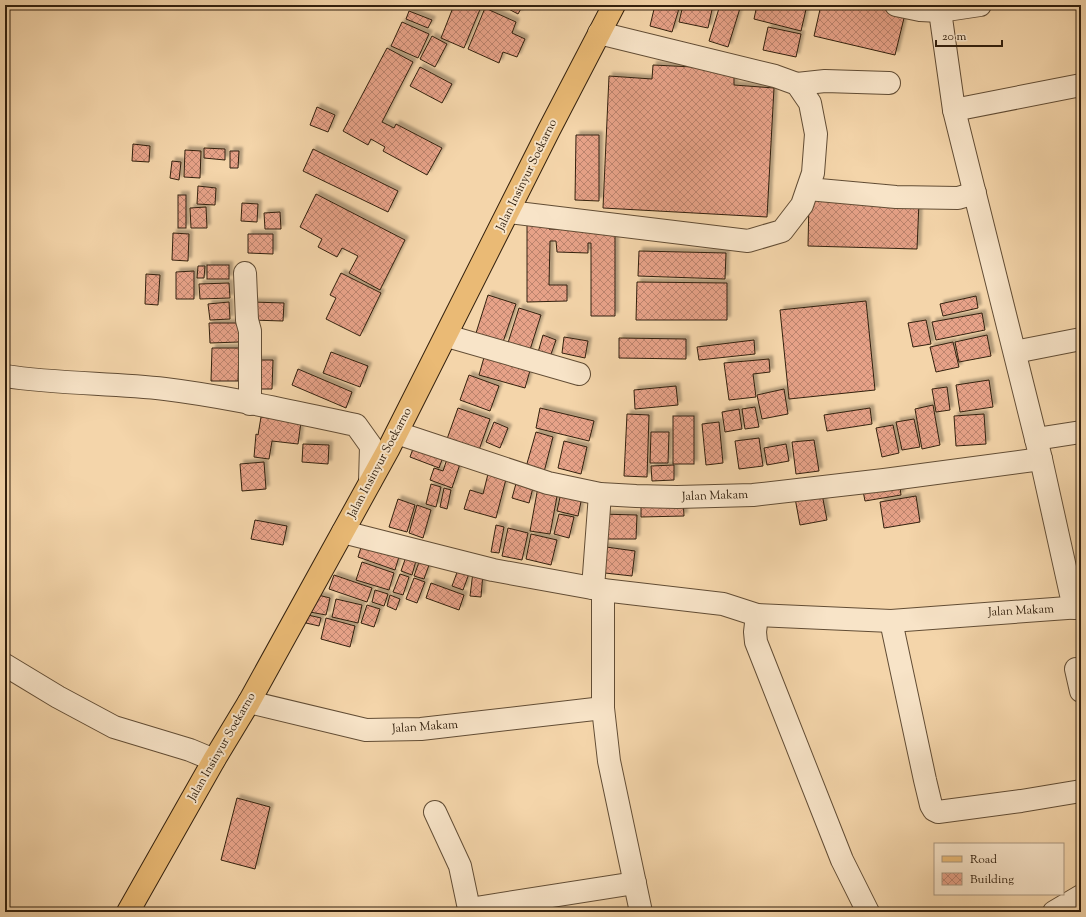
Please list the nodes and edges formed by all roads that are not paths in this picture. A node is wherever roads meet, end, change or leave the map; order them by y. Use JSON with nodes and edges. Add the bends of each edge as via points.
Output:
{"nodes":[{"id":1,"x":614,"y":5,"type":"edge"},
{"id":2,"x":896,"y":5,"type":"edge"},
{"id":3,"x":980,"y":5,"type":"edge"},
{"id":4,"x":940,"y":11,"type":"junction"},
{"id":5,"x":599,"y":33,"type":"junction"},
{"id":6,"x":889,"y":83,"type":"dead end"},
{"id":7,"x":797,"y":84,"type":"junction"},
{"id":8,"x":1081,"y":85,"type":"edge"},
{"id":9,"x":954,"y":110,"type":"junction"},
{"id":10,"x":808,"y":189,"type":"junction"},
{"id":11,"x":975,"y":193,"type":"junction"},
{"id":12,"x":509,"y":212,"type":"junction"},
{"id":13,"x":245,"y":273,"type":"dead end"},
{"id":14,"x":447,"y":336,"type":"junction"},
{"id":15,"x":1081,"y":339,"type":"edge"},
{"id":16,"x":1015,"y":352,"type":"junction"},
{"id":17,"x":579,"y":374,"type":"dead end"},
{"id":18,"x":5,"y":376,"type":"edge"},
{"id":19,"x":250,"y":404,"type":"junction"},
{"id":20,"x":1081,"y":432,"type":"edge"},
{"id":21,"x":397,"y":433,"type":"junction"},
{"id":22,"x":1039,"y":449,"type":"junction"},
{"id":23,"x":370,"y":482,"type":"junction"},
{"id":24,"x":600,"y":494,"type":"junction"},
{"id":25,"x":343,"y":532,"type":"junction"},
{"id":26,"x":598,"y":589,"type":"junction"},
{"id":27,"x":1077,"y":607,"type":"edge"},
{"id":28,"x":757,"y":615,"type":"junction"},
{"id":29,"x":891,"y":621,"type":"junction"},
{"id":30,"x":5,"y":665,"type":"edge"},
{"id":31,"x":1076,"y":669,"type":"dead end"},
{"id":32,"x":1081,"y":691,"type":"edge"},
{"id":33,"x":249,"y":702,"type":"junction"},
{"id":34,"x":603,"y":708,"type":"junction"},
{"id":35,"x":214,"y":760,"type":"junction"},
{"id":36,"x":1081,"y":791,"type":"edge"},
{"id":37,"x":435,"y":812,"type":"dead end"},
{"id":38,"x":635,"y":883,"type":"junction"},
{"id":39,"x":1081,"y":896,"type":"edge"},
{"id":40,"x":128,"y":912,"type":"edge"},
{"id":41,"x":641,"y":912,"type":"edge"},
{"id":42,"x":868,"y":912,"type":"edge"},
{"id":43,"x":1054,"y":912,"type":"edge"}],
"edges":[{"from":1,"to":5,"type":"main road","name":"Jalan Insinyur Soekarno"},
{"from":2,"to":4,"type":"street"},
{"from":3,"to":4,"type":"street"},
{"from":4,"to":9,"type":"street"},
{"from":5,"to":7,"type":"street","via":[[775,76]]},
{"from":5,"to":12,"type":"main road","name":"Jalan Insinyur Soekarno"},
{"from":6,"to":7,"type":"street","via":[[825,81]]},
{"from":7,"to":10,"type":"street","via":[[810,103],[816,134],[813,173]]},
{"from":8,"to":9,"type":"street"},
{"from":9,"to":11,"type":"street"},
{"from":10,"to":11,"type":"street","via":[[958,198]]},
{"from":10,"to":12,"type":"street","via":[[802,205],[782,231],[748,241]]},
{"from":11,"to":16,"type":"street"},
{"from":12,"to":14,"type":"main road","name":"Jalan Insinyur Soekarno"},
{"from":13,"to":19,"type":"street","via":[[247,320],[250,331]]},
{"from":14,"to":17,"type":"street"},
{"from":14,"to":21,"type":"main road","name":"Jalan Insinyur Soekarno"},
{"from":15,"to":16,"type":"street"},
{"from":16,"to":22,"type":"street"},
{"from":18,"to":19,"type":"street","via":[[38,381],[164,389]]},
{"from":19,"to":23,"type":"street","via":[[356,425],[371,446]]},
{"from":20,"to":22,"type":"street","name":"Jalan Makam"},
{"from":21,"to":23,"type":"main road","name":"Jalan Insinyur Soekarno"},
{"from":21,"to":24,"type":"street","name":"Jalan Makam","via":[[548,483]]},
{"from":22,"to":24,"type":"street","name":"Jalan Makam","via":[[884,480],[752,495],[678,497]]},
{"from":22,"to":27,"type":"street"},
{"from":23,"to":25,"type":"main road","name":"Jalan Insinyur Soekarno"},
{"from":24,"to":26,"type":"street"},
{"from":25,"to":26,"type":"street","name":"Jalan Makam","via":[[493,570]]},
{"from":25,"to":33,"type":"main road","name":"Jalan Insinyur Soekarno"},
{"from":26,"to":28,"type":"street","name":"Jalan Makam","via":[[723,604]]},
{"from":26,"to":34,"type":"street"},
{"from":27,"to":29,"type":"street","name":"Jalan Makam"},
{"from":28,"to":29,"type":"street","name":"Jalan Makam"},
{"from":28,"to":42,"type":"street","via":[[756,642],[842,860]]},
{"from":29,"to":36,"type":"street","via":[[925,780],[934,810],[944,812]]},
{"from":30,"to":35,"type":"street","via":[[114,727]]},
{"from":31,"to":32,"type":"street"},
{"from":33,"to":34,"type":"street","name":"Jalan Makam","via":[[366,730],[421,729]]},
{"from":33,"to":35,"type":"main road","name":"Jalan Insinyur Soekarno"},
{"from":34,"to":38,"type":"street","via":[[609,761]]},
{"from":35,"to":40,"type":"main road","name":"Jalan Insinyur Soekarno"},
{"from":37,"to":38,"type":"street","via":[[460,866],[470,907]]},
{"from":38,"to":41,"type":"street"},
{"from":39,"to":43,"type":"street"}]}
